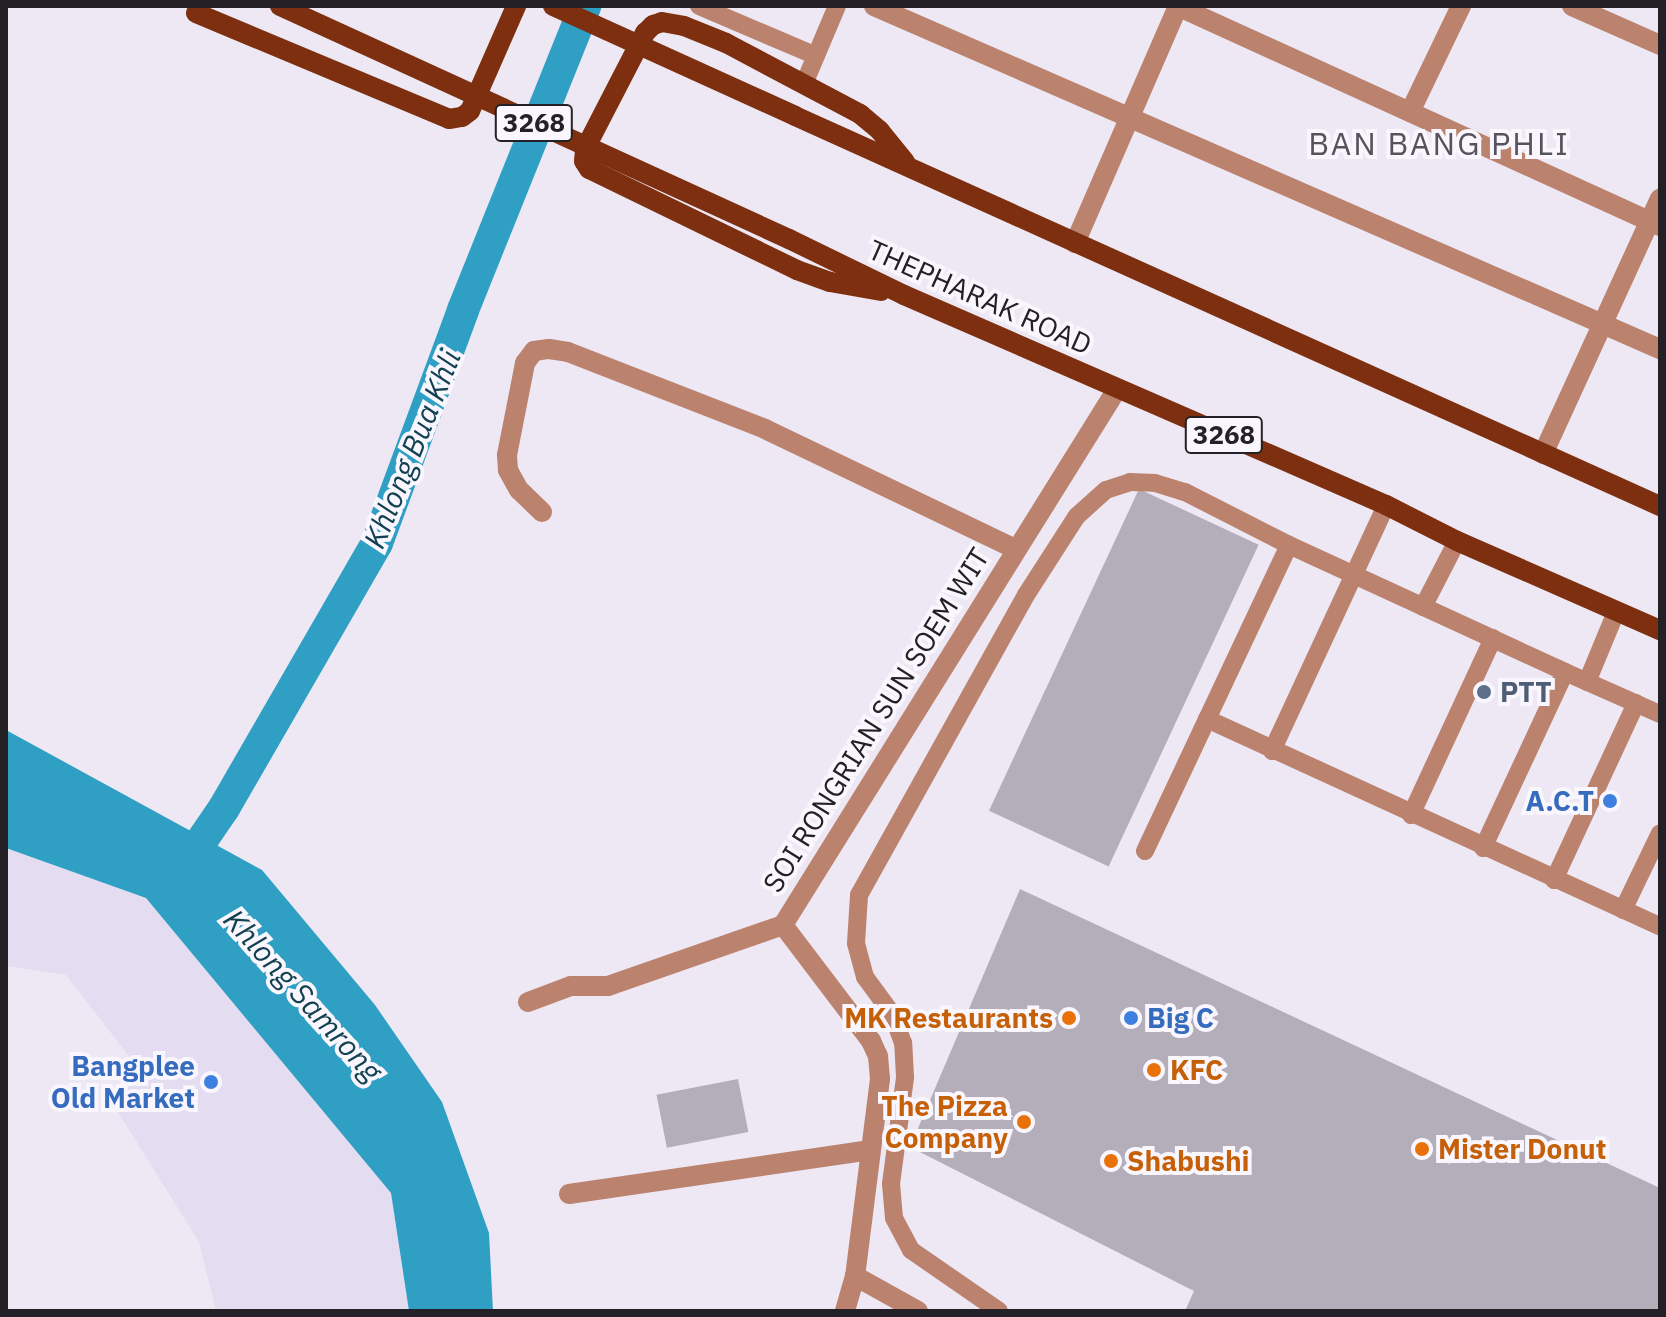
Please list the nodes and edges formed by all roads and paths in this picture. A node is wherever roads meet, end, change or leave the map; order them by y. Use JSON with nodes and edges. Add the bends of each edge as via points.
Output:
{"nodes":[{"id":1,"x":280,"y":6,"type":"edge"},
{"id":2,"x":516,"y":6,"type":"edge"},
{"id":3,"x":553,"y":6,"type":"edge"},
{"id":4,"x":699,"y":6,"type":"edge"},
{"id":5,"x":837,"y":6,"type":"edge"},
{"id":6,"x":874,"y":6,"type":"edge"},
{"id":7,"x":1178,"y":6,"type":"edge"},
{"id":8,"x":1461,"y":6,"type":"edge"},
{"id":9,"x":1572,"y":6,"type":"edge"},
{"id":10,"x":190,"y":9,"type":"edge"},
{"id":11,"x":1660,"y":45,"type":"edge"},
{"id":12,"x":816,"y":56,"type":"junction"},
{"id":13,"x":804,"y":84,"type":"junction"},
{"id":14,"x":1410,"y":112,"type":"junction"},
{"id":15,"x":1130,"y":116,"type":"junction"},
{"id":16,"x":909,"y":167,"type":"junction"},
{"id":17,"x":1660,"y":198,"type":"edge"},
{"id":18,"x":1655,"y":224,"type":"edge"},
{"id":19,"x":1075,"y":243,"type":"junction"},
{"id":20,"x":904,"y":295,"type":"junction"},
{"id":21,"x":1603,"y":323,"type":"junction"},
{"id":22,"x":1660,"y":349,"type":"edge"},
{"id":23,"x":1117,"y":389,"type":"junction"},
{"id":24,"x":1543,"y":454,"type":"junction"},
{"id":25,"x":1386,"y":505,"type":"junction"},
{"id":26,"x":1660,"y":506,"type":"edge"},
{"id":27,"x":542,"y":512,"type":"dead end"},
{"id":28,"x":1457,"y":541,"type":"junction"},
{"id":29,"x":1289,"y":545,"type":"junction"},
{"id":30,"x":1015,"y":549,"type":"junction"},
{"id":31,"x":1353,"y":575,"type":"junction"},
{"id":32,"x":1423,"y":607,"type":"junction"},
{"id":33,"x":1616,"y":612,"type":"junction"},
{"id":34,"x":1660,"y":630,"type":"edge"},
{"id":35,"x":1493,"y":638,"type":"junction"},
{"id":36,"x":1565,"y":672,"type":"junction"},
{"id":37,"x":1587,"y":682,"type":"junction"},
{"id":38,"x":1636,"y":703,"type":"junction"},
{"id":39,"x":1660,"y":714,"type":"edge"},
{"id":40,"x":1207,"y":719,"type":"junction"},
{"id":41,"x":1272,"y":751,"type":"junction"},
{"id":42,"x":1411,"y":815,"type":"junction"},
{"id":43,"x":1660,"y":833,"type":"edge"},
{"id":44,"x":1483,"y":848,"type":"junction"},
{"id":45,"x":1145,"y":851,"type":"dead end"},
{"id":46,"x":1554,"y":880,"type":"junction"},
{"id":47,"x":1623,"y":910,"type":"junction"},
{"id":48,"x":783,"y":925,"type":"junction"},
{"id":49,"x":1660,"y":926,"type":"edge"},
{"id":50,"x":528,"y":1002,"type":"dead end"},
{"id":51,"x":869,"y":1150,"type":"junction"},
{"id":52,"x":569,"y":1194,"type":"dead end"},
{"id":53,"x":855,"y":1276,"type":"junction"},
{"id":54,"x":845,"y":1311,"type":"edge"},
{"id":55,"x":918,"y":1311,"type":"edge"},
{"id":56,"x":999,"y":1311,"type":"edge"}],
"edges":[{"from":1,"to":20,"type":"main road","name":"THEPHARAK ROAD","number":"3268","bridge":true},
{"from":2,"to":10,"type":"main road","via":[[470,111],[449,119]]},
{"from":3,"to":16,"type":"main road","bridge":true},
{"from":4,"to":12,"type":"lane"},
{"from":5,"to":12,"type":"lane"},
{"from":6,"to":15,"type":"street"},
{"from":7,"to":14,"type":"street"},
{"from":7,"to":15,"type":"street"},
{"from":8,"to":14,"type":"street"},
{"from":9,"to":11,"type":"street"},
{"from":12,"to":13,"type":"lane"},
{"from":13,"to":16,"type":"main road","via":[[860,114]]},
{"from":13,"to":20,"type":"main road","via":[[684,26],[653,25],[586,142],[584,161],[589,169],[797,270],[830,282]]},
{"from":14,"to":18,"type":"street"},
{"from":15,"to":19,"type":"street"},
{"from":15,"to":21,"type":"street"},
{"from":16,"to":19,"type":"main road"},
{"from":17,"to":18,"type":"street"},
{"from":18,"to":21,"type":"street"},
{"from":19,"to":24,"type":"main road"},
{"from":20,"to":23,"type":"main road","name":"THEPHARAK ROAD","number":"3268"},
{"from":21,"to":22,"type":"street"},
{"from":21,"to":24,"type":"street"},
{"from":23,"to":25,"type":"main road","name":"THEPHARAK ROAD","number":"3268"},
{"from":23,"to":30,"type":"street","name":"SOI RONGRIAN SUN SOEM WIT"},
{"from":24,"to":26,"type":"main road"},
{"from":25,"to":28,"type":"main road","name":"THEPHARAK ROAD","number":"3268"},
{"from":25,"to":31,"type":"lane"},
{"from":27,"to":30,"type":"street","via":[[519,490],[507,455],[525,363],[534,351],[549,349],[765,429]]},
{"from":28,"to":32,"type":"lane"},
{"from":28,"to":33,"type":"main road","name":"THEPHARAK ROAD","number":"3268"},
{"from":29,"to":31,"type":"lane"},
{"from":29,"to":40,"type":"lane"},
{"from":29,"to":56,"type":"lane","via":[[1185,492],[1130,482],[1106,490],[1077,516],[1026,595],[859,895],[856,943],[865,977],[893,1015],[903,1043],[905,1077],[891,1184],[894,1218],[911,1250]]},
{"from":30,"to":48,"type":"street","name":"SOI RONGRIAN SUN SOEM WIT"},
{"from":31,"to":32,"type":"lane"},
{"from":31,"to":41,"type":"lane"},
{"from":32,"to":35,"type":"lane"},
{"from":33,"to":34,"type":"main road","name":"THEPHARAK ROAD","number":"3268"},
{"from":33,"to":37,"type":"lane"},
{"from":35,"to":36,"type":"lane"},
{"from":35,"to":42,"type":"lane"},
{"from":36,"to":37,"type":"lane"},
{"from":36,"to":44,"type":"lane"},
{"from":37,"to":38,"type":"lane"},
{"from":38,"to":39,"type":"lane"},
{"from":38,"to":46,"type":"lane"},
{"from":40,"to":41,"type":"lane"},
{"from":40,"to":45,"type":"lane"},
{"from":41,"to":42,"type":"lane"},
{"from":42,"to":44,"type":"lane"},
{"from":43,"to":47,"type":"lane"},
{"from":44,"to":46,"type":"lane"},
{"from":46,"to":47,"type":"lane"},
{"from":47,"to":49,"type":"lane"},
{"from":48,"to":50,"type":"street","name":"SOI RONGRIAN SUN SOEM WIT","via":[[608,986],[571,986]]},
{"from":48,"to":51,"type":"street","via":[[878,1056],[880,1079]]},
{"from":51,"to":52,"type":"street"},
{"from":51,"to":53,"type":"street"},
{"from":53,"to":54,"type":"street"},
{"from":53,"to":55,"type":"street"}]}
